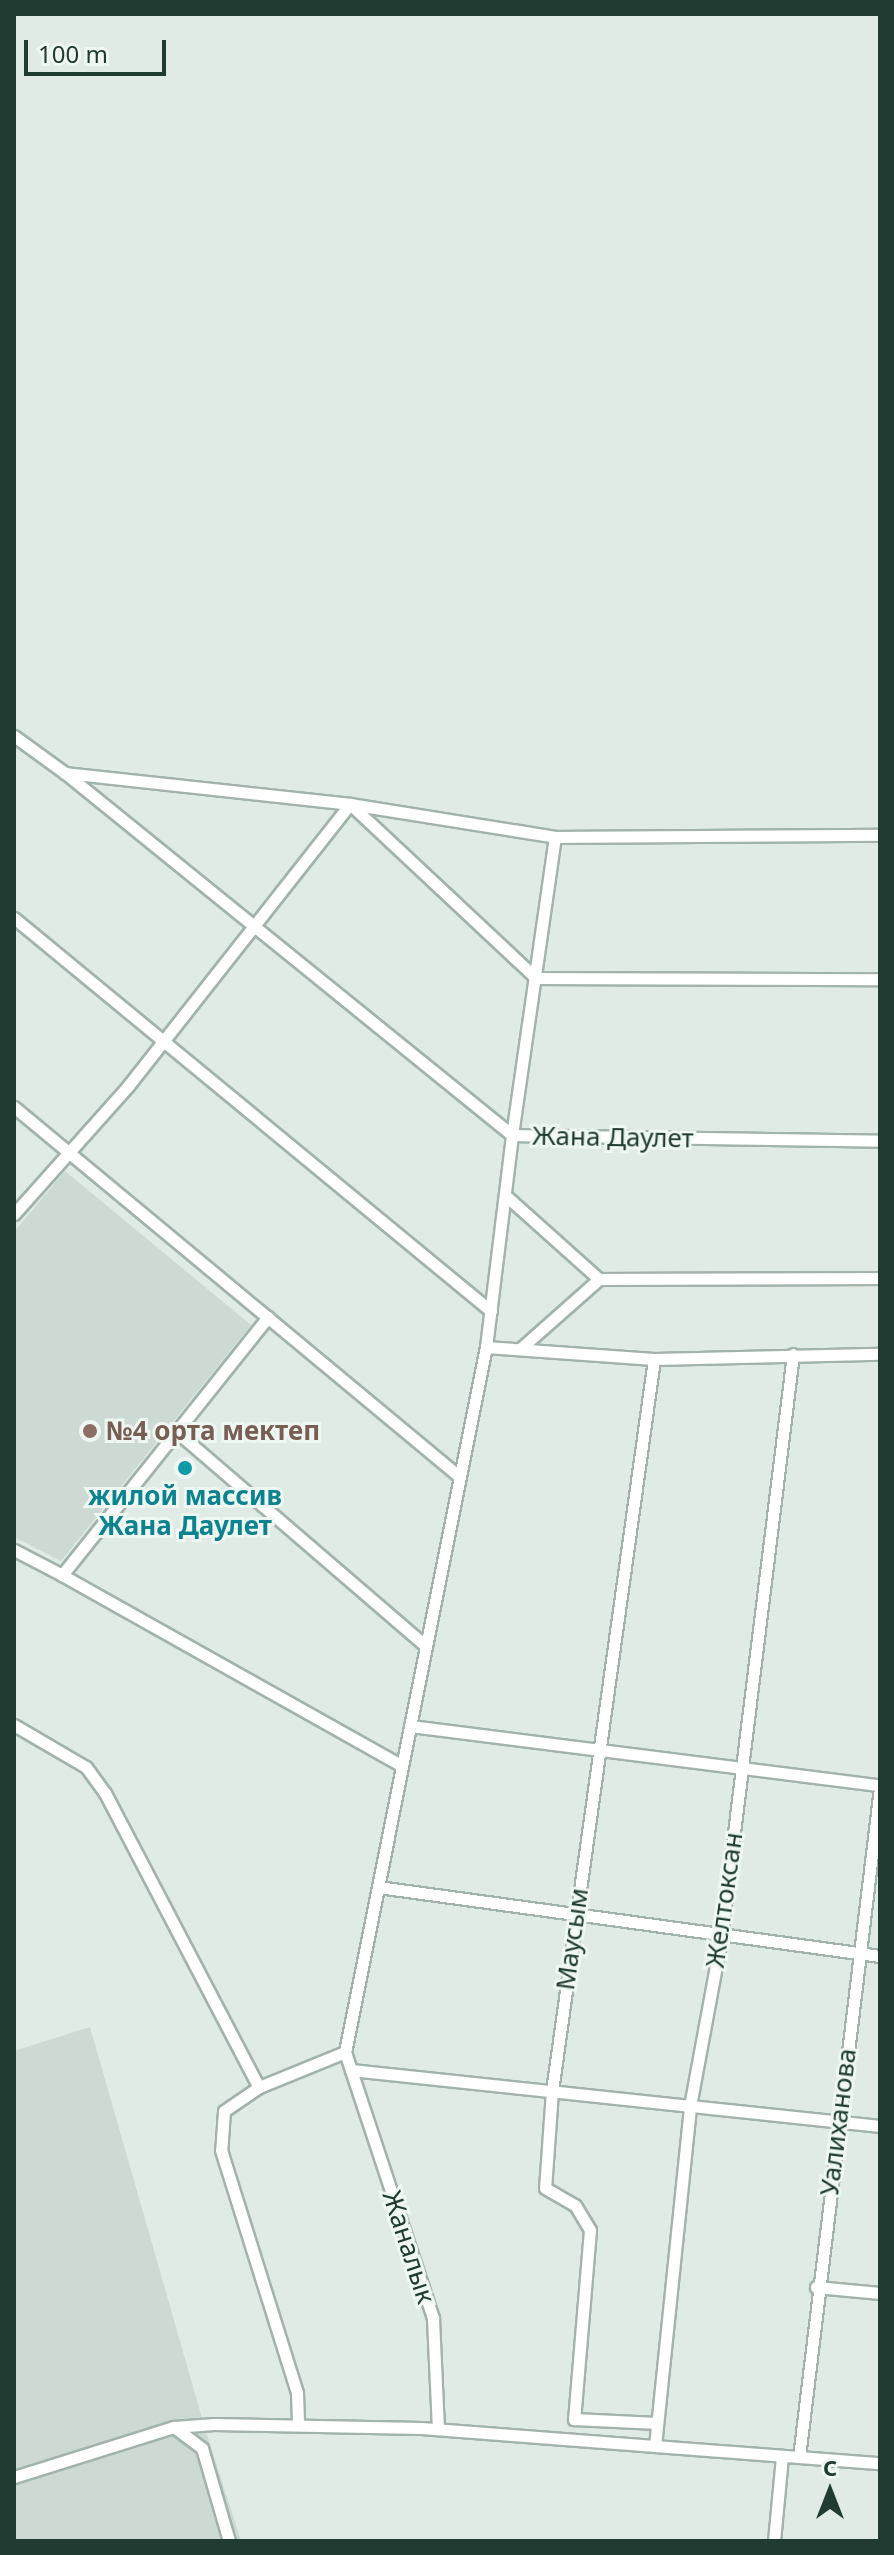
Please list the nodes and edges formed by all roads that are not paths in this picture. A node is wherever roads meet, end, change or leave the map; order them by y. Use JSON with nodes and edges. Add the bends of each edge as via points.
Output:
{"nodes":[{"id":1,"x":14,"y":736,"type":"edge"},
{"id":2,"x":65,"y":773,"type":"junction"},
{"id":3,"x":350,"y":804,"type":"junction"},
{"id":4,"x":880,"y":835,"type":"edge"},
{"id":5,"x":555,"y":837,"type":"junction"},
{"id":6,"x":14,"y":918,"type":"edge"},
{"id":7,"x":252,"y":929,"type":"junction"},
{"id":8,"x":536,"y":978,"type":"junction"},
{"id":9,"x":880,"y":979,"type":"edge"},
{"id":10,"x":164,"y":1041,"type":"junction"},
{"id":11,"x":14,"y":1107,"type":"edge"},
{"id":12,"x":512,"y":1135,"type":"junction"},
{"id":13,"x":880,"y":1141,"type":"edge"},
{"id":14,"x":66,"y":1149,"type":"junction"},
{"id":15,"x":505,"y":1195,"type":"junction"},
{"id":16,"x":14,"y":1214,"type":"edge"},
{"id":17,"x":880,"y":1278,"type":"edge"},
{"id":18,"x":599,"y":1279,"type":"junction"},
{"id":19,"x":491,"y":1311,"type":"junction"},
{"id":20,"x":268,"y":1317,"type":"junction"},
{"id":21,"x":486,"y":1347,"type":"junction"},
{"id":22,"x":521,"y":1348,"type":"junction"},
{"id":23,"x":793,"y":1354,"type":"junction"},
{"id":24,"x":880,"y":1354,"type":"edge"},
{"id":25,"x":654,"y":1359,"type":"junction"},
{"id":26,"x":177,"y":1432,"type":"junction"},
{"id":27,"x":460,"y":1477,"type":"junction"},
{"id":28,"x":14,"y":1550,"type":"edge"},
{"id":29,"x":62,"y":1575,"type":"junction"},
{"id":30,"x":426,"y":1646,"type":"junction"},
{"id":31,"x":14,"y":1725,"type":"edge"},
{"id":32,"x":410,"y":1726,"type":"junction"},
{"id":33,"x":599,"y":1750,"type":"junction"},
{"id":34,"x":402,"y":1766,"type":"junction"},
{"id":35,"x":742,"y":1771,"type":"junction"},
{"id":36,"x":880,"y":1787,"type":"edge"},
{"id":37,"x":378,"y":1887,"type":"junction"},
{"id":38,"x":576,"y":1916,"type":"junction"},
{"id":39,"x":721,"y":1938,"type":"junction"},
{"id":40,"x":858,"y":1954,"type":"junction"},
{"id":41,"x":880,"y":1956,"type":"edge"},
{"id":42,"x":345,"y":2052,"type":"junction"},
{"id":43,"x":351,"y":2070,"type":"junction"},
{"id":44,"x":259,"y":2087,"type":"junction"},
{"id":45,"x":552,"y":2091,"type":"junction"},
{"id":46,"x":690,"y":2106,"type":"junction"},
{"id":47,"x":839,"y":2122,"type":"junction"},
{"id":48,"x":880,"y":2126,"type":"edge"},
{"id":49,"x":816,"y":2287,"type":"junction"},
{"id":50,"x":880,"y":2293,"type":"edge"},
{"id":51,"x":657,"y":2423,"type":"junction"},
{"id":52,"x":298,"y":2425,"type":"junction"},
{"id":53,"x":174,"y":2427,"type":"junction"},
{"id":54,"x":438,"y":2429,"type":"junction"},
{"id":55,"x":655,"y":2446,"type":"junction"},
{"id":56,"x":782,"y":2456,"type":"junction"},
{"id":57,"x":799,"y":2457,"type":"junction"},
{"id":58,"x":880,"y":2463,"type":"edge"},
{"id":59,"x":14,"y":2477,"type":"edge"},
{"id":60,"x":229,"y":2541,"type":"edge"},
{"id":61,"x":774,"y":2541,"type":"edge"}],
"edges":[{"from":1,"to":2,"type":"street"},
{"from":2,"to":3,"type":"street"},
{"from":2,"to":7,"type":"street"},
{"from":3,"to":5,"type":"street"},
{"from":3,"to":7,"type":"street"},
{"from":3,"to":8,"type":"street"},
{"from":4,"to":5,"type":"street"},
{"from":5,"to":8,"type":"street"},
{"from":6,"to":10,"type":"street"},
{"from":7,"to":10,"type":"street"},
{"from":7,"to":12,"type":"street"},
{"from":8,"to":9,"type":"street"},
{"from":8,"to":12,"type":"street"},
{"from":10,"to":14,"type":"street"},
{"from":10,"to":19,"type":"street"},
{"from":11,"to":14,"type":"street"},
{"from":12,"to":13,"type":"street","name":"Жана Даулет"},
{"from":12,"to":15,"type":"street","name":"Жана Даулет"},
{"from":14,"to":16,"type":"street"},
{"from":14,"to":20,"type":"street"},
{"from":15,"to":18,"type":"street"},
{"from":15,"to":19,"type":"street","name":"Жана Даулет"},
{"from":17,"to":18,"type":"street"},
{"from":18,"to":22,"type":"street"},
{"from":19,"to":21,"type":"street","name":"Жана Даулет"},
{"from":20,"to":26,"type":"street"},
{"from":20,"to":27,"type":"street"},
{"from":21,"to":22,"type":"street"},
{"from":21,"to":27,"type":"street","name":"Жана Даулет"},
{"from":22,"to":25,"type":"street"},
{"from":23,"to":24,"type":"street"},
{"from":23,"to":25,"type":"street"},
{"from":23,"to":35,"type":"street","name":"Желтоксан"},
{"from":25,"to":33,"type":"street","name":"Маусым"},
{"from":26,"to":29,"type":"street"},
{"from":26,"to":30,"type":"street"},
{"from":27,"to":30,"type":"street","name":"Жана Даулет"},
{"from":28,"to":29,"type":"street"},
{"from":29,"to":34,"type":"street"},
{"from":30,"to":32,"type":"street","name":"Жана Даулет"},
{"from":31,"to":44,"type":"street","via":[[86,1767],[105,1793]]},
{"from":32,"to":33,"type":"street"},
{"from":32,"to":34,"type":"street","name":"Жана Даулет"},
{"from":33,"to":35,"type":"street"},
{"from":33,"to":38,"type":"street","name":"Маусым"},
{"from":34,"to":37,"type":"street","name":"Жана Даулет"},
{"from":35,"to":36,"type":"street"},
{"from":35,"to":39,"type":"street","name":"Желтоксан"},
{"from":36,"to":40,"type":"street","name":"Уалиханова"},
{"from":37,"to":38,"type":"street"},
{"from":37,"to":42,"type":"street","name":"Жана Даулет"},
{"from":38,"to":39,"type":"street"},
{"from":38,"to":45,"type":"street","name":"Маусым"},
{"from":39,"to":40,"type":"street"},
{"from":39,"to":46,"type":"street","name":"Желтоксан"},
{"from":40,"to":41,"type":"street"},
{"from":40,"to":47,"type":"street","name":"Уалиханова"},
{"from":42,"to":43,"type":"street","name":"Жаналык"},
{"from":42,"to":44,"type":"street"},
{"from":43,"to":45,"type":"street"},
{"from":43,"to":54,"type":"street","name":"Жаналык","via":[[433,2318]]},
{"from":44,"to":52,"type":"street","via":[[224,2111],[221,2150],[286,2354]]},
{"from":45,"to":46,"type":"street"},
{"from":45,"to":51,"type":"street","name":"Маусым","via":[[545,2188],[575,2205],[590,2230],[574,2419]]},
{"from":46,"to":47,"type":"street"},
{"from":46,"to":51,"type":"street","name":"Желтоксан"},
{"from":47,"to":48,"type":"street"},
{"from":47,"to":49,"type":"street","name":"Уалиханова"},
{"from":49,"to":50,"type":"street"},
{"from":49,"to":57,"type":"street","name":"Уалиханова"},
{"from":51,"to":55,"type":"street","name":"Желтоксан"},
{"from":52,"to":53,"type":"street"},
{"from":52,"to":54,"type":"street"},
{"from":53,"to":59,"type":"street"},
{"from":53,"to":60,"type":"street","via":[[202,2448]]},
{"from":54,"to":55,"type":"street"},
{"from":55,"to":56,"type":"street"},
{"from":56,"to":57,"type":"street"},
{"from":56,"to":61,"type":"street"},
{"from":57,"to":58,"type":"street"}]}
